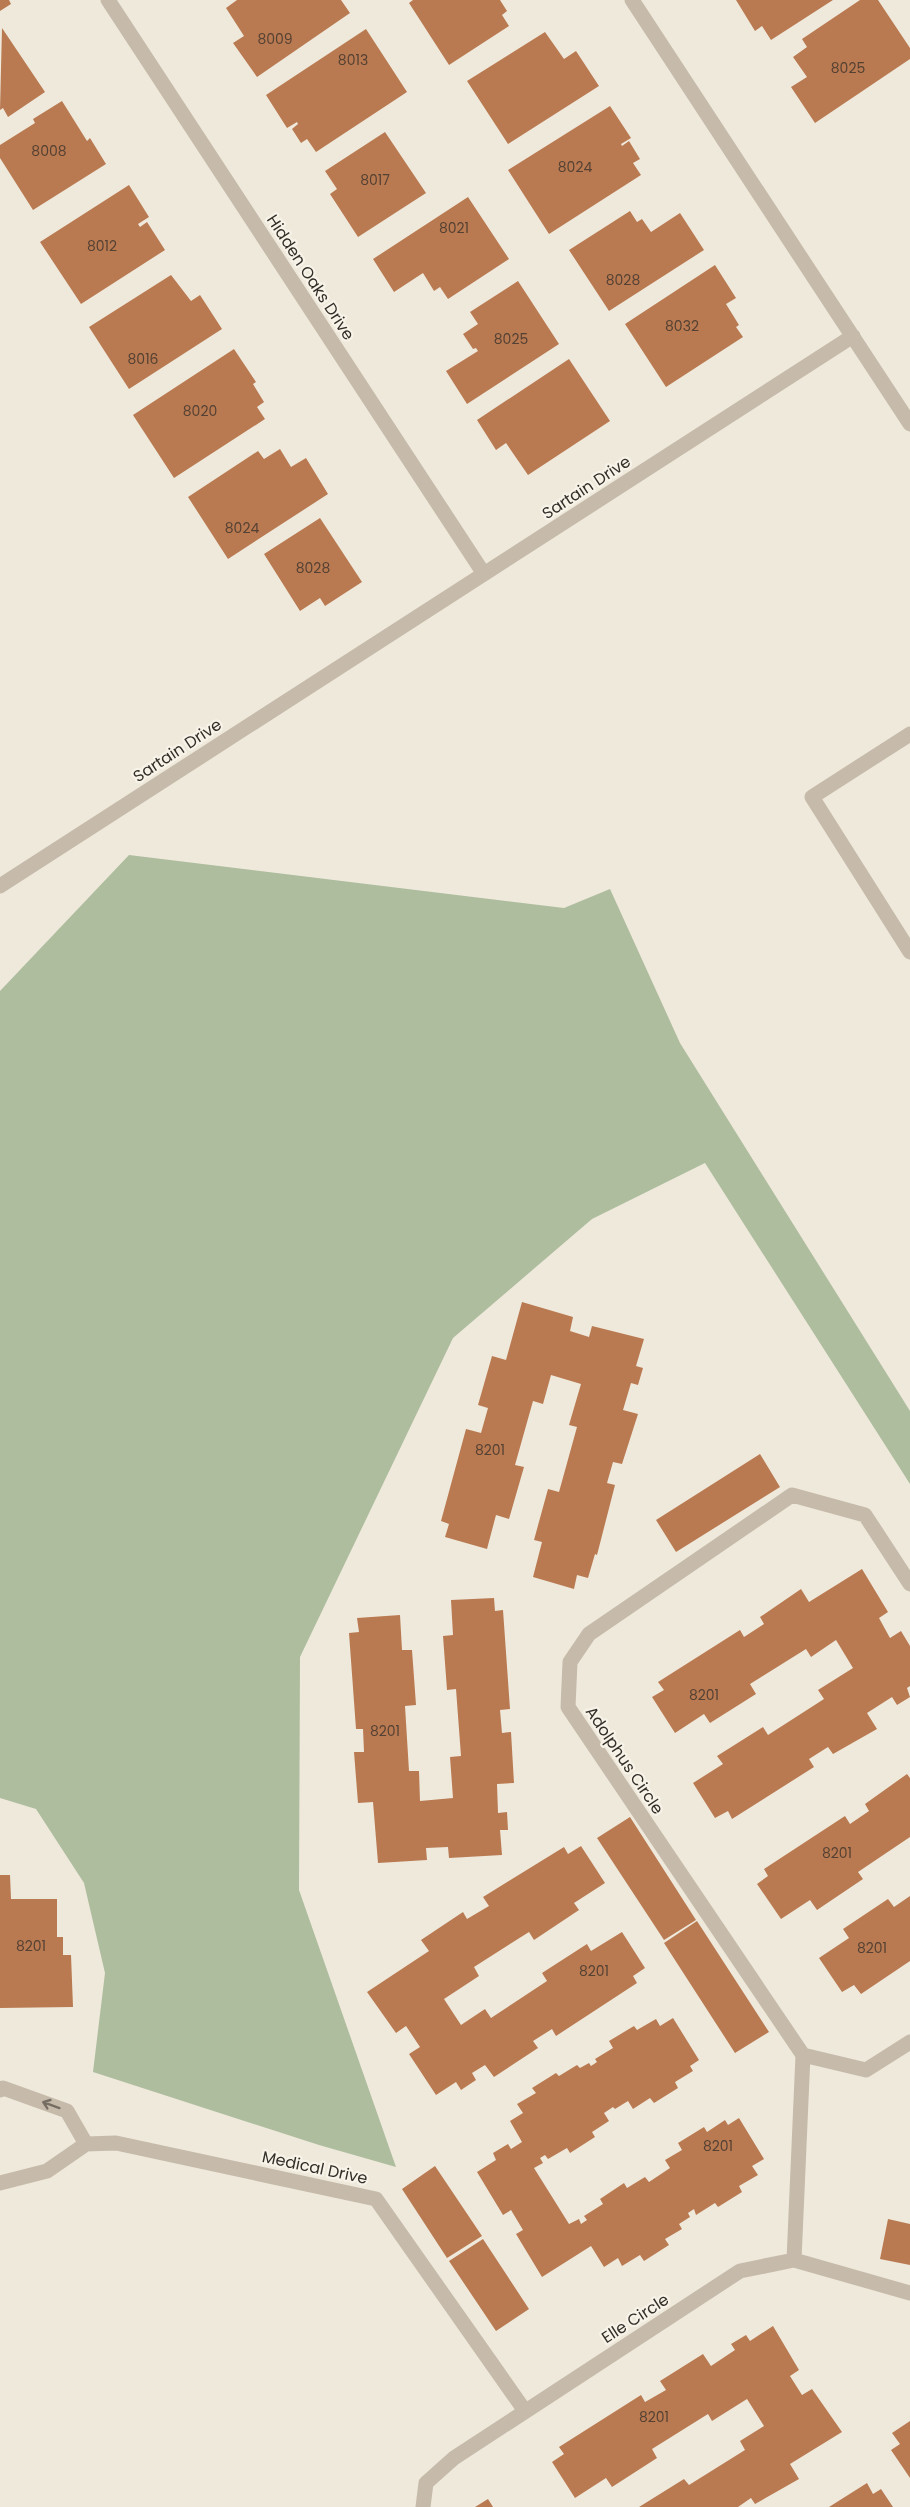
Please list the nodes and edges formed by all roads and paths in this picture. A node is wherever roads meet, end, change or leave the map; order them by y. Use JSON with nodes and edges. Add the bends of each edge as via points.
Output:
{"nodes":[{"id":1,"x":108,"y":0,"type":"edge"},
{"id":2,"x":632,"y":0,"type":"edge"},
{"id":3,"x":853,"y":336,"type":"junction"},
{"id":4,"x":910,"y":424,"type":"edge"},
{"id":5,"x":483,"y":574,"type":"junction"},
{"id":6,"x":910,"y":734,"type":"edge"},
{"id":7,"x":0,"y":886,"type":"edge"},
{"id":8,"x":910,"y":952,"type":"edge"},
{"id":9,"x":910,"y":1584,"type":"edge"},
{"id":10,"x":910,"y":2042,"type":"edge"},
{"id":11,"x":803,"y":2055,"type":"junction"},
{"id":12,"x":0,"y":2090,"type":"edge"},
{"id":13,"x":86,"y":2144,"type":"junction"},
{"id":14,"x":0,"y":2183,"type":"edge"},
{"id":15,"x":794,"y":2260,"type":"junction"},
{"id":16,"x":910,"y":2293,"type":"edge"},
{"id":17,"x":525,"y":2411,"type":"junction"},
{"id":18,"x":423,"y":2507,"type":"edge"}],
"edges":[{"from":1,"to":5,"type":"street","name":"Hidden Oaks Drive"},
{"from":2,"to":3,"type":"street"},
{"from":3,"to":4,"type":"street"},
{"from":3,"to":5,"type":"street","name":"Sartain Drive"},
{"from":5,"to":7,"type":"street","name":"Sartain Drive"},
{"from":6,"to":8,"type":"street","via":[[812,797]]},
{"from":9,"to":11,"type":"street","name":"Adolphus Circle","via":[[865,1515],[792,1495],[589,1634],[570,1662],[568,1707]]},
{"from":10,"to":11,"type":"street","via":[[866,2070]]},
{"from":11,"to":15,"type":"street"},
{"from":13,"to":12,"type":"street","one_way":true,"via":[[67,2111]]},
{"from":13,"to":14,"type":"street","via":[[47,2171]]},
{"from":13,"to":17,"type":"street","name":"Medical Drive","via":[[116,2143],[376,2199]]},
{"from":15,"to":16,"type":"street","name":"Elle Circle"},
{"from":15,"to":17,"type":"street","name":"Elle Circle","via":[[740,2271]]},
{"from":17,"to":18,"type":"street","name":"Elle Circle","via":[[454,2458],[426,2483]]}]}
